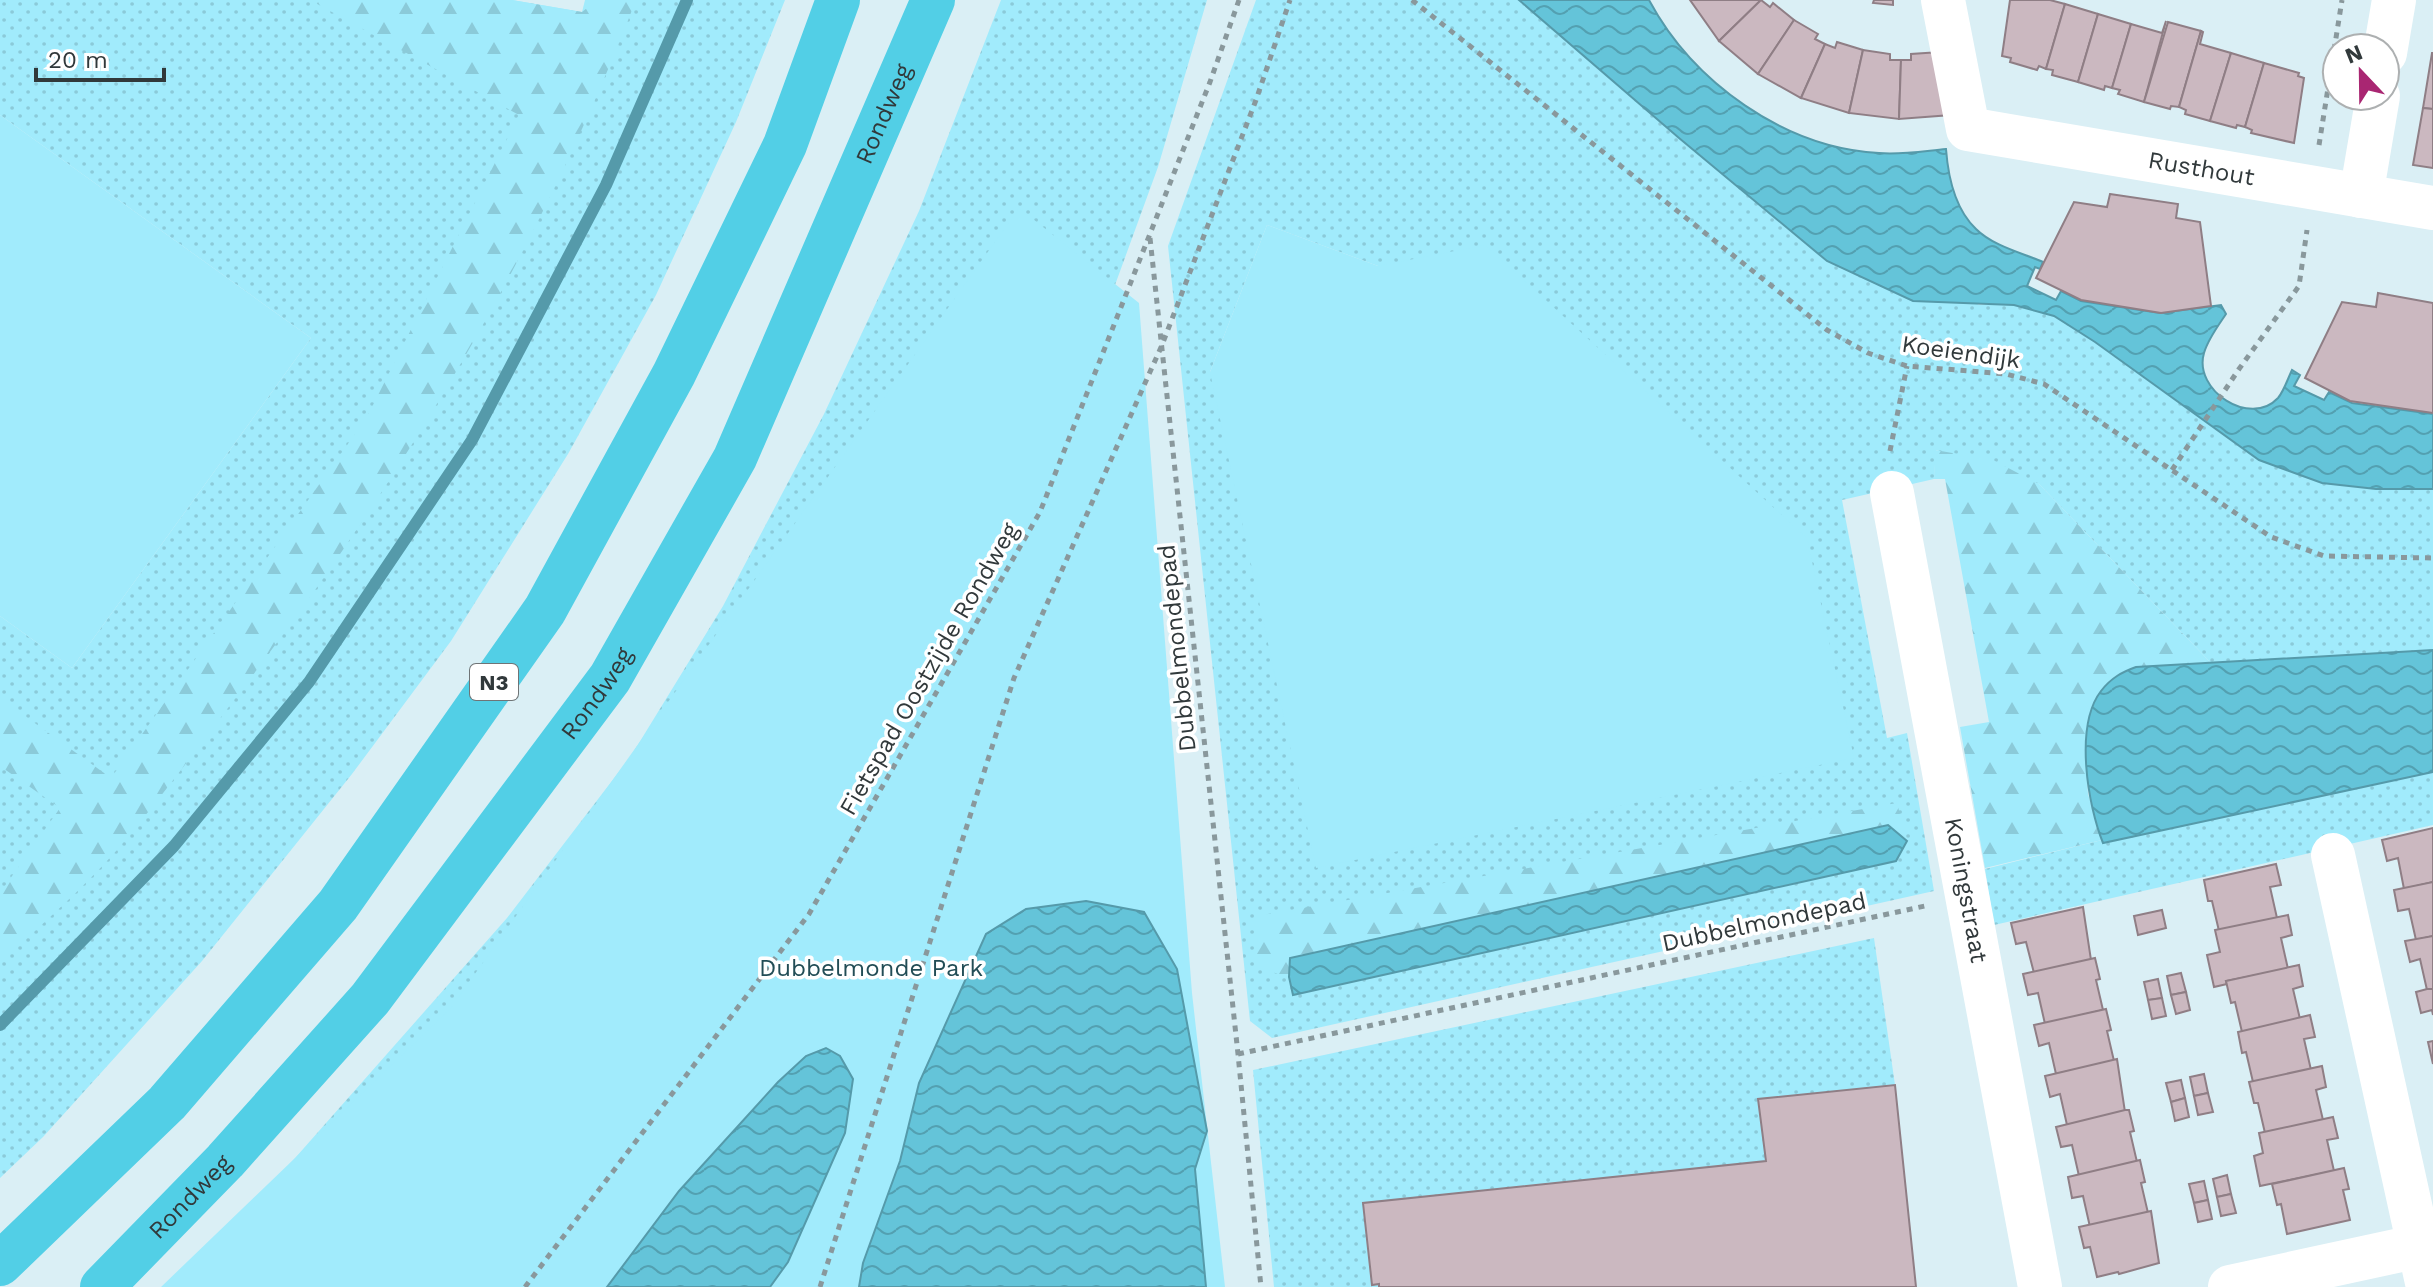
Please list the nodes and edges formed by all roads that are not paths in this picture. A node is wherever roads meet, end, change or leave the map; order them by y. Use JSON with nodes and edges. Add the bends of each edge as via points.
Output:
{"nodes":[{"id":1,"x":838,"y":0,"type":"edge"},
{"id":2,"x":1943,"y":0,"type":"edge"},
{"id":3,"x":2394,"y":0,"type":"edge"},
{"id":4,"x":932,"y":8,"type":"edge"},
{"id":5,"x":2389,"y":32,"type":"edge"},
{"id":6,"x":2375,"y":112,"type":"edge"},
{"id":7,"x":2361,"y":196,"type":"junction"},
{"id":8,"x":2433,"y":208,"type":"edge"},
{"id":9,"x":1892,"y":493,"type":"road end"},
{"id":10,"x":2333,"y":855,"type":"dead end"},
{"id":11,"x":2426,"y":1259,"type":"edge"},
{"id":12,"x":0,"y":1264,"type":"edge"},
{"id":13,"x":102,"y":1287,"type":"edge"},
{"id":14,"x":2040,"y":1287,"type":"edge"},
{"id":15,"x":2230,"y":1287,"type":"edge"}],
"edges":[{"from":1,"to":12,"type":"highway","number":"N3","via":[[785,145],[674,374],[545,610],[338,905],[167,1103]]},
{"from":2,"to":7,"type":"street","name":"Rusthout","via":[[1968,129]]},
{"from":3,"to":5,"type":"street"},
{"from":4,"to":13,"type":"highway","name":"Rondweg","via":[[735,458],[610,678],[370,999],[225,1161]]},
{"from":6,"to":7,"type":"street"},
{"from":7,"to":8,"type":"street","name":"Rusthout"},
{"from":9,"to":14,"type":"street","name":"Koningstraat"},
{"from":10,"to":11,"type":"street"},
{"from":11,"to":15,"type":"street"}]}
